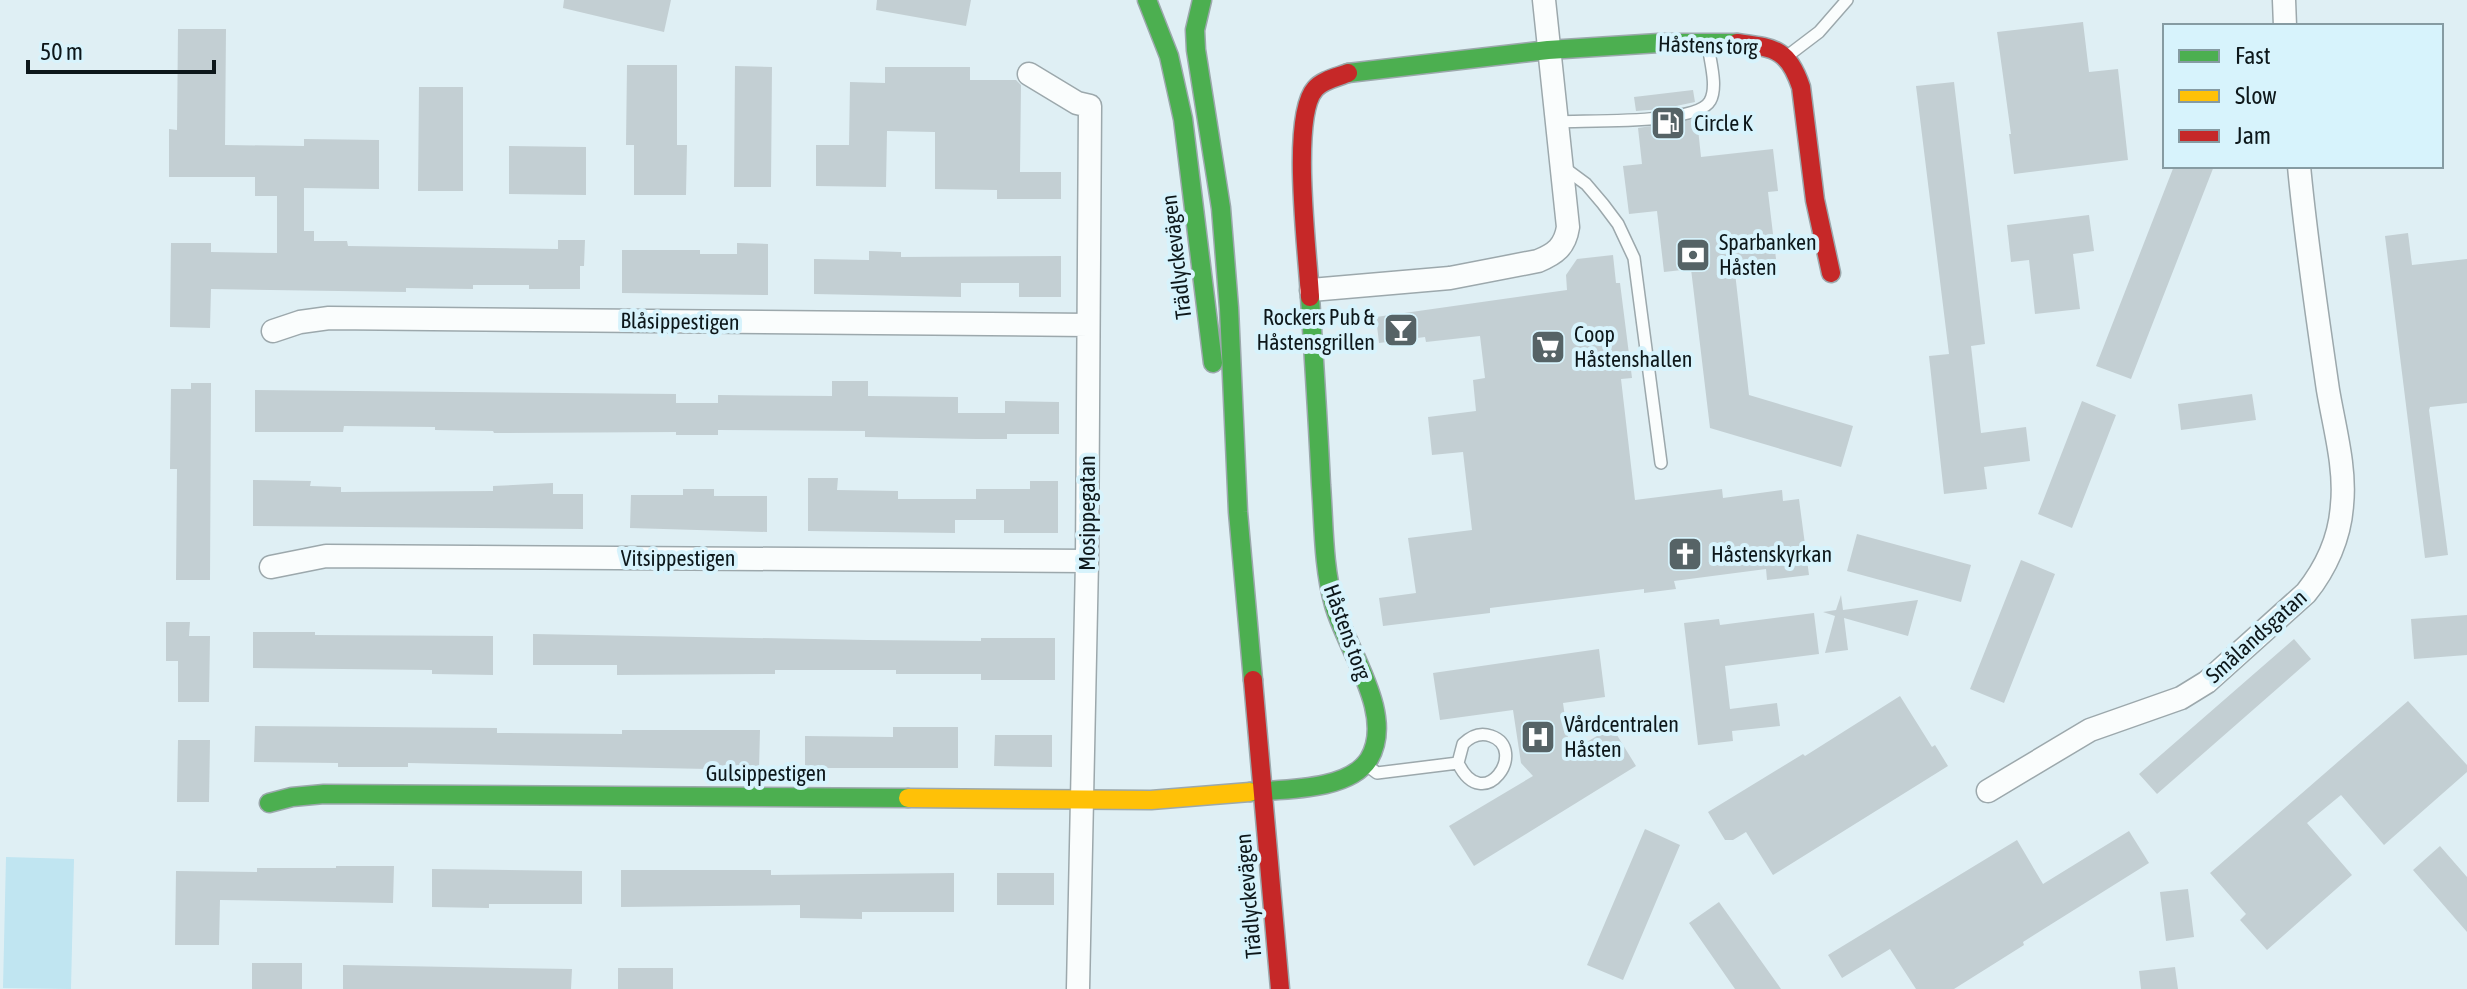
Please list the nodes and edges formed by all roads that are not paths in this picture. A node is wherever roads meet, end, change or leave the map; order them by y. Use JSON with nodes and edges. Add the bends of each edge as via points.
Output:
{"nodes":[{"id":1,"x":1147,"y":0,"type":"edge"},
{"id":2,"x":1202,"y":0,"type":"edge"},
{"id":3,"x":1544,"y":0,"type":"edge"},
{"id":4,"x":1847,"y":0,"type":"edge"},
{"id":5,"x":2284,"y":0,"type":"edge"},
{"id":6,"x":2285,"y":24,"type":"edge"},
{"id":7,"x":1708,"y":42,"type":"junction"},
{"id":8,"x":1548,"y":50,"type":"junction"},
{"id":9,"x":1786,"y":56,"type":"junction"},
{"id":10,"x":1029,"y":74,"type":"dead end"},
{"id":11,"x":1557,"y":122,"type":"junction"},
{"id":12,"x":1562,"y":166,"type":"junction"},
{"id":13,"x":2299,"y":168,"type":"edge"},
{"id":14,"x":1831,"y":273,"type":"dead end"},
{"id":15,"x":1311,"y":290,"type":"junction"},
{"id":16,"x":1088,"y":325,"type":"junction"},
{"id":17,"x":273,"y":331,"type":"dead end"},
{"id":18,"x":1661,"y":463,"type":"dead end"},
{"id":19,"x":1238,"y":512,"type":"junction"},
{"id":20,"x":1087,"y":561,"type":"junction"},
{"id":21,"x":271,"y":567,"type":"dead end"},
{"id":22,"x":1458,"y":763,"type":"junction"},
{"id":23,"x":1365,"y":765,"type":"junction"},
{"id":24,"x":1988,"y":791,"type":"dead end"},
{"id":25,"x":1263,"y":792,"type":"junction"},
{"id":26,"x":1082,"y":799,"type":"junction"},
{"id":27,"x":269,"y":803,"type":"dead end"},
{"id":28,"x":1078,"y":989,"type":"edge"},
{"id":29,"x":1280,"y":989,"type":"edge"}],
"edges":[{"from":1,"to":19,"type":"street","name":"Trädlyckevägen","via":[[1169,56],[1183,119]]},
{"from":2,"to":19,"type":"street","name":"Trädlyckevägen","via":[[1196,50],[1221,208]]},
{"from":3,"to":8,"type":"street"},
{"from":4,"to":9,"type":"lane","via":[[1819,32]]},
{"from":5,"to":6,"type":"street"},
{"from":7,"to":8,"type":"street","name":"Håstens torg"},
{"from":7,"to":9,"type":"street","name":"Håstens torg","via":[[1754,43]]},
{"from":7,"to":11,"type":"lane","via":[[1713,93],[1704,109],[1623,122]]},
{"from":8,"to":11,"type":"street"},
{"from":8,"to":15,"type":"street","name":"Håstens torg","via":[[1352,72],[1315,88],[1305,105],[1301,135]]},
{"from":9,"to":14,"type":"street","name":"Håstens torg","via":[[1801,87],[1815,200]]},
{"from":10,"to":16,"type":"street","name":"Mosippegatan","via":[[1090,106]]},
{"from":11,"to":12,"type":"street"},
{"from":12,"to":15,"type":"street","via":[[1567,238],[1551,256],[1450,278]]},
{"from":12,"to":18,"type":"lane","via":[[1603,204],[1634,258]]},
{"from":13,"to":24,"type":"street","name":"Smålandsgatan","via":[[2342,480],[2341,521],[2326,562],[2306,593],[2207,682],[2181,698],[2090,730]]},
{"from":15,"to":23,"type":"street","name":"Håstens torg","via":[[1326,567],[1331,598],[1376,713],[1377,740]]},
{"from":16,"to":17,"type":"street","name":"Blåsippestigen","via":[[329,318]]},
{"from":16,"to":20,"type":"street","name":"Mosippegatan"},
{"from":19,"to":25,"type":"street","name":"Trädlyckevägen"},
{"from":20,"to":21,"type":"street","name":"Vitsippestigen","via":[[326,556]]},
{"from":20,"to":26,"type":"street","name":"Mosippegatan"},
{"from":22,"to":22,"type":"lane","via":[[1472,781],[1494,781],[1505,767],[1503,747],[1498,739],[1479,734],[1463,744]]},
{"from":22,"to":23,"type":"lane","via":[[1377,773]]},
{"from":23,"to":25,"type":"street","via":[[1340,783]]},
{"from":25,"to":26,"type":"street","name":"Gulsippestigen"},
{"from":25,"to":29,"type":"street","name":"Trädlyckevägen"},
{"from":26,"to":27,"type":"street","name":"Gulsippestigen","via":[[324,794]]},
{"from":26,"to":28,"type":"street","name":"Mosippegatan"}]}
